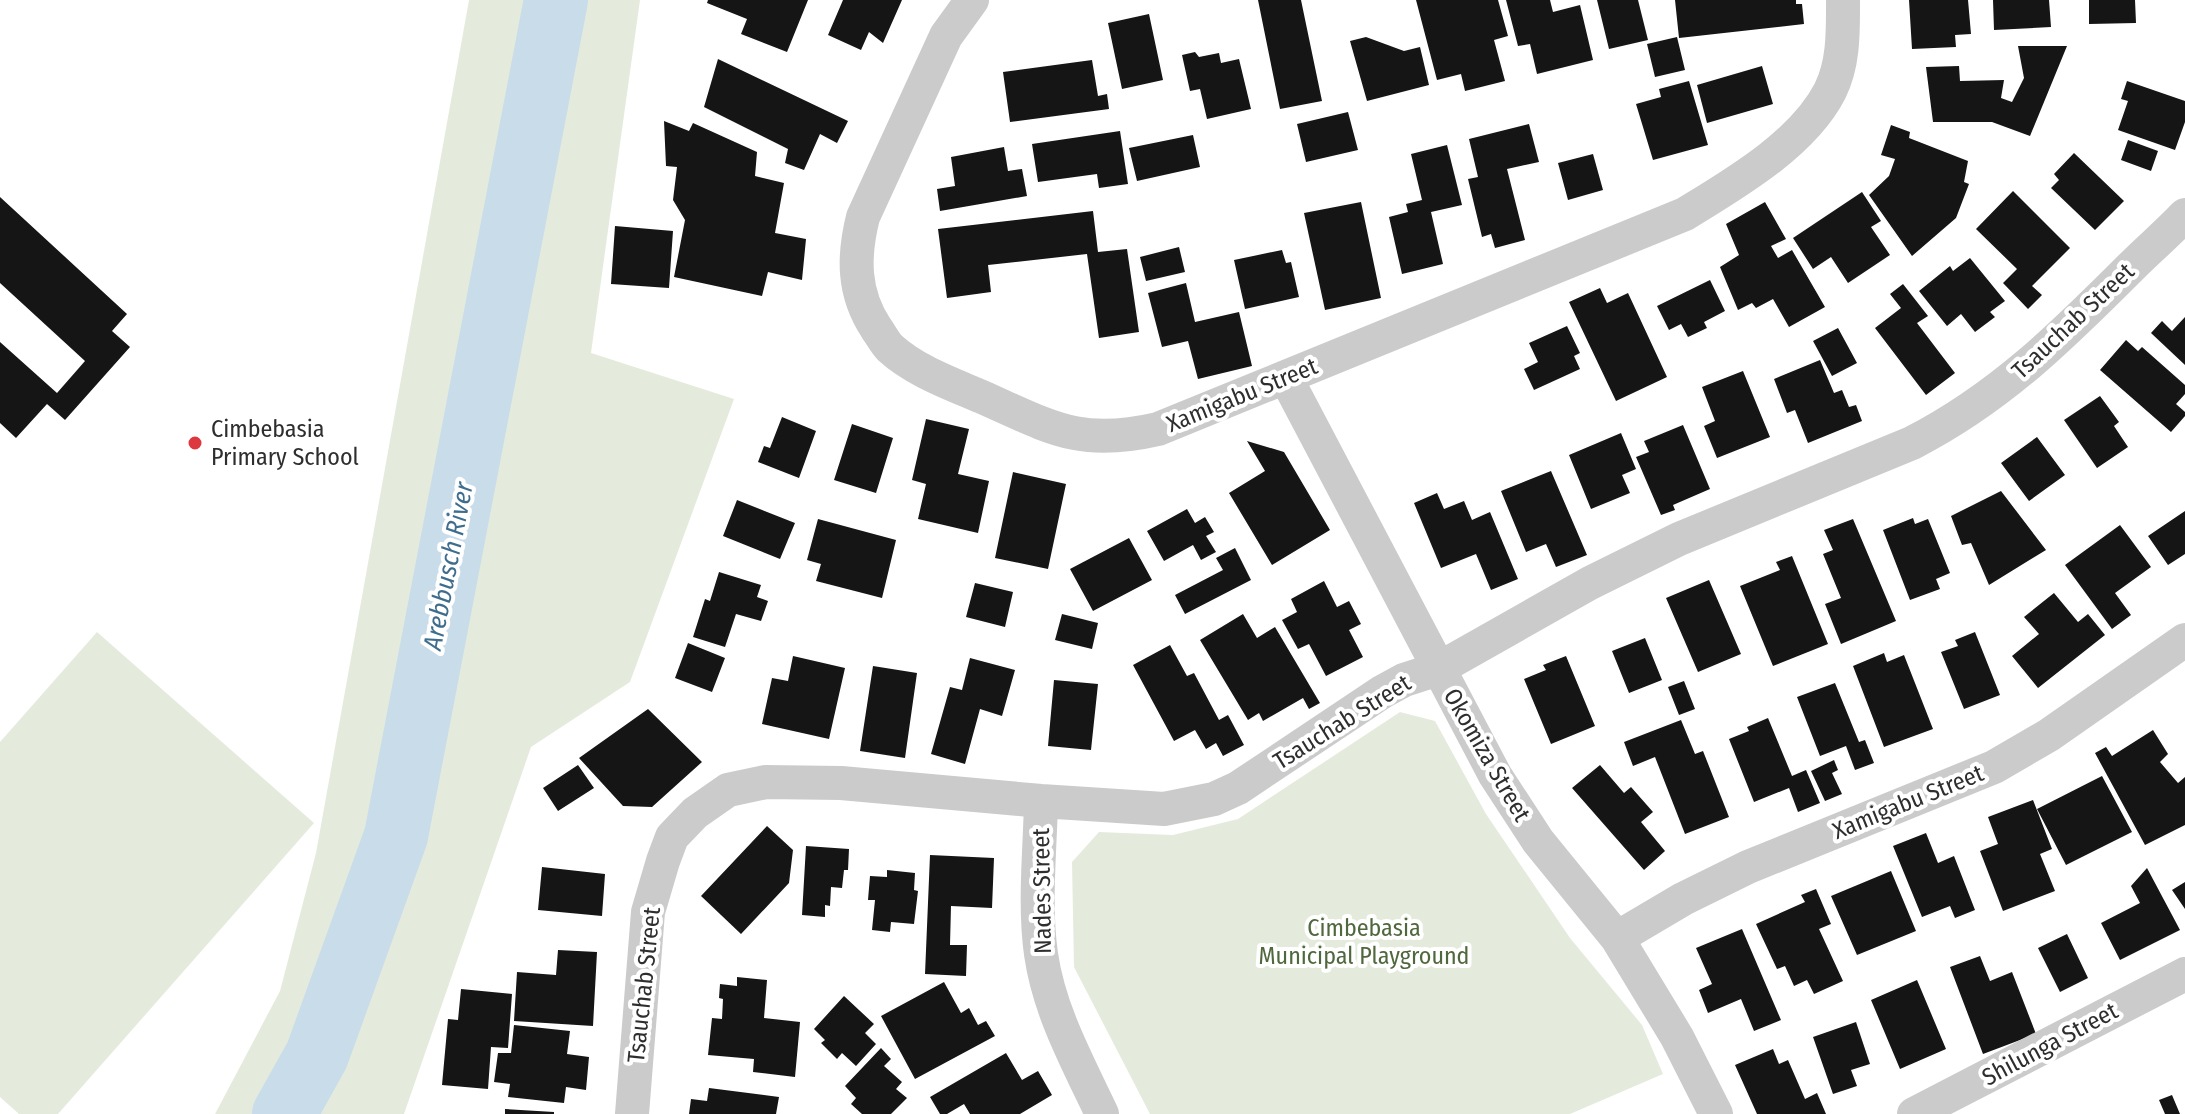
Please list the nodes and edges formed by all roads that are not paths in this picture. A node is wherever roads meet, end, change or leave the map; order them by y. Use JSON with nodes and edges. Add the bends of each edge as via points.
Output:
{"nodes":[{"id":1,"x":972,"y":0,"type":"edge"},
{"id":2,"x":1843,"y":0,"type":"edge"},
{"id":3,"x":2185,"y":215,"type":"edge"},
{"id":4,"x":1286,"y":378,"type":"junction"},
{"id":5,"x":2185,"y":640,"type":"edge"},
{"id":6,"x":1438,"y":669,"type":"junction"},
{"id":7,"x":1041,"y":801,"type":"junction"},
{"id":8,"x":1617,"y":938,"type":"junction"},
{"id":9,"x":2185,"y":974,"type":"edge"},
{"id":10,"x":632,"y":1114,"type":"edge"},
{"id":11,"x":1102,"y":1114,"type":"edge"},
{"id":12,"x":1716,"y":1114,"type":"edge"},
{"id":13,"x":1914,"y":1114,"type":"edge"}],
"edges":[{"from":1,"to":4,"type":"street","name":"Xamigabu Street","via":[[946,36],[863,217],[855,263],[858,290],[889,348],[937,377],[1048,427],[1098,438],[1158,429]]},
{"from":2,"to":4,"type":"street","name":"Xamigabu Street","via":[[1843,38],[1830,91],[1802,129],[1727,188],[1642,233]]},
{"from":3,"to":6,"type":"street","name":"Tsauchab Street","via":[[2051,347],[1938,430],[1679,539]]},
{"from":4,"to":6,"type":"street","name":"Okomiza Street"},
{"from":5,"to":8,"type":"street","name":"Xamigabu Street","via":[[1994,767],[1739,871]]},
{"from":6,"to":7,"type":"street","name":"Tsauchab Street","via":[[1382,692],[1245,784],[1214,799],[1164,809]]},
{"from":6,"to":8,"type":"street","name":"Okomiza Street","via":[[1516,810]]},
{"from":7,"to":10,"type":"street","name":"Tsauchab Street","via":[[841,783],[766,782],[728,790],[695,813],[672,837],[648,912]]},
{"from":7,"to":11,"type":"street","name":"Nades Street","via":[[1041,958],[1064,1034]]},
{"from":8,"to":12,"type":"street","name":"Okomiza Street"},
{"from":9,"to":13,"type":"street","name":"Shilunga Street"}]}
